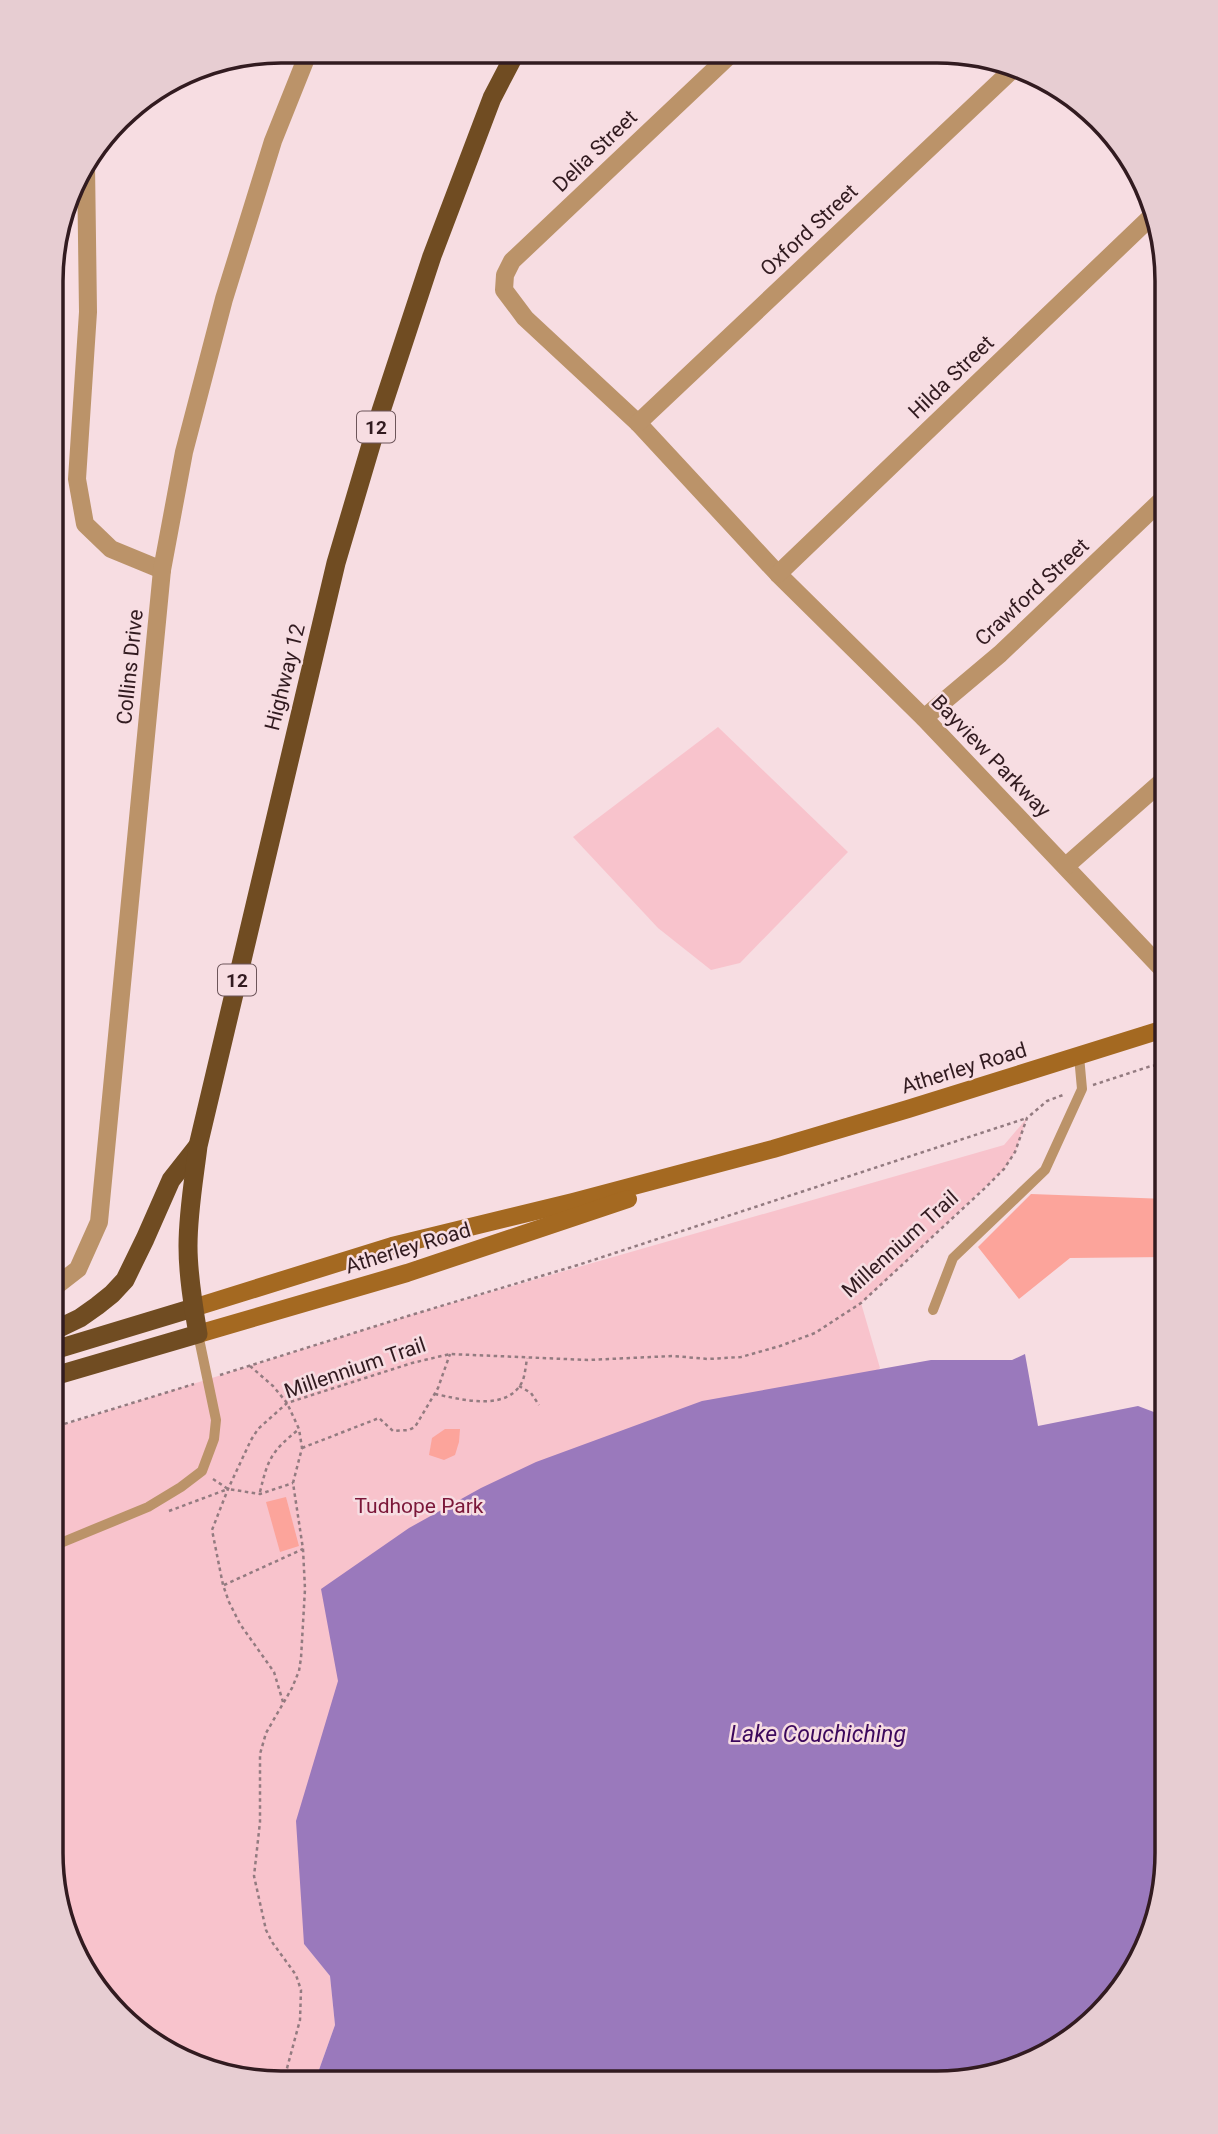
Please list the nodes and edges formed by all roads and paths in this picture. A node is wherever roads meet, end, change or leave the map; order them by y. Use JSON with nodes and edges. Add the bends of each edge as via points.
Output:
{"nodes":[{"id":1,"x":304,"y":63,"type":"edge"},
{"id":2,"x":510,"y":63,"type":"edge"},
{"id":3,"x":721,"y":63,"type":"edge"},
{"id":4,"x":1007,"y":75,"type":"edge"},
{"id":5,"x":86,"y":184,"type":"edge"},
{"id":6,"x":1146,"y":222,"type":"edge"},
{"id":7,"x":638,"y":423,"type":"junction"},
{"id":8,"x":1155,"y":506,"type":"edge"},
{"id":9,"x":163,"y":570,"type":"junction"},
{"id":10,"x":778,"y":574,"type":"junction"},
{"id":11,"x":924,"y":718,"type":"junction"},
{"id":12,"x":1155,"y":788,"type":"edge"},
{"id":13,"x":1066,"y":866,"type":"junction"},
{"id":14,"x":1155,"y":961,"type":"edge"},
{"id":15,"x":1155,"y":1032,"type":"edge"},
{"id":16,"x":1079,"y":1056,"type":"junction"},
{"id":17,"x":198,"y":1146,"type":"junction"},
{"id":18,"x":773,"y":1149,"type":"junction"},
{"id":19,"x":63,"y":1281,"type":"edge"},
{"id":20,"x":193,"y":1308,"type":"junction"},
{"id":21,"x":933,"y":1310,"type":"dead end"},
{"id":22,"x":63,"y":1326,"type":"edge"},
{"id":23,"x":198,"y":1334,"type":"junction"},
{"id":24,"x":63,"y":1347,"type":"edge"},
{"id":25,"x":450,"y":1353,"type":"junction"},
{"id":26,"x":527,"y":1357,"type":"junction"},
{"id":27,"x":250,"y":1366,"type":"junction"},
{"id":28,"x":63,"y":1373,"type":"edge"},
{"id":29,"x":207,"y":1380,"type":"junction"},
{"id":30,"x":519,"y":1386,"type":"junction"},
{"id":31,"x":435,"y":1394,"type":"junction"},
{"id":32,"x":287,"y":1403,"type":"junction"},
{"id":33,"x":539,"y":1405,"type":"dead end"},
{"id":34,"x":63,"y":1425,"type":"edge"},
{"id":35,"x":299,"y":1429,"type":"junction"},
{"id":36,"x":302,"y":1448,"type":"junction"},
{"id":37,"x":202,"y":1471,"type":"junction"},
{"id":38,"x":293,"y":1483,"type":"junction"},
{"id":39,"x":228,"y":1489,"type":"junction"},
{"id":40,"x":260,"y":1494,"type":"junction"},
{"id":41,"x":63,"y":1542,"type":"edge"},
{"id":42,"x":303,"y":1549,"type":"junction"},
{"id":43,"x":223,"y":1585,"type":"junction"},
{"id":44,"x":283,"y":1702,"type":"junction"},
{"id":45,"x":286,"y":2071,"type":"edge"}],
"edges":[{"from":1,"to":9,"type":"street","name":"Collins Drive","via":[[273,141],[224,299],[184,452]]},
{"from":2,"to":17,"type":"highway","name":"Highway 12","number":"12","via":[[492,98],[432,257],[336,563]]},
{"from":3,"to":7,"type":"street","name":"Delia Street","via":[[512,261],[505,275],[504,289],[525,318]]},
{"from":4,"to":7,"type":"street","name":"Oxford Street"},
{"from":5,"to":9,"type":"street","via":[[88,312],[77,479],[85,524],[111,549]]},
{"from":6,"to":10,"type":"street","name":"Hilda Street"},
{"from":7,"to":10,"type":"street","name":"Bayview Parkway"},
{"from":8,"to":11,"type":"street","name":"Crawford Street","via":[[1000,654]]},
{"from":9,"to":19,"type":"street","name":"Collins Drive","via":[[99,1222],[78,1269]]},
{"from":10,"to":11,"type":"street","name":"Bayview Parkway"},
{"from":11,"to":13,"type":"street","name":"Bayview Parkway"},
{"from":12,"to":13,"type":"street"},
{"from":13,"to":14,"type":"street","name":"Bayview Parkway"},
{"from":15,"to":16,"type":"main road","name":"Atherley Road"},
{"from":16,"to":18,"type":"main road","name":"Atherley Road"},
{"from":16,"to":21,"type":"lane","via":[[1082,1089],[1045,1170],[954,1258]]},
{"from":17,"to":20,"type":"highway","name":"Highway 12","number":"12","via":[[188,1247]]},
{"from":17,"to":22,"type":"highway","via":[[171,1180],[125,1280],[97,1306]]},
{"from":18,"to":20,"type":"main road","name":"Atherley Road","via":[[392,1246]]},
{"from":18,"to":23,"type":"main road","name":"Atherley Road","via":[[419,1269]]},
{"from":20,"to":23,"type":"highway","name":"Highway 12","number":"12"},
{"from":20,"to":24,"type":"highway","name":"Atherley Road"},
{"from":23,"to":28,"type":"highway","name":"Atherley Road"},
{"from":23,"to":29,"type":"lane"},
{"from":25,"to":26,"type":"path","name":"Millennium Trail"},
{"from":25,"to":31,"type":"path"},
{"from":25,"to":32,"type":"path","name":"Millennium Trail"},
{"from":26,"to":27,"type":"path","name":"Millennium Trail","via":[[741,1357],[815,1333],[861,1303],[1004,1169],[1027,1118],[578,1265]]},
{"from":26,"to":30,"type":"path"},
{"from":27,"to":29,"type":"path"},
{"from":27,"to":32,"type":"path"},
{"from":29,"to":34,"type":"path"},
{"from":29,"to":37,"type":"lane","via":[[216,1420],[215,1439]]},
{"from":30,"to":31,"type":"path","via":[[504,1398],[490,1401]]},
{"from":30,"to":33,"type":"path"},
{"from":31,"to":36,"type":"path","via":[[409,1430],[393,1431],[379,1418]]},
{"from":32,"to":35,"type":"path"},
{"from":32,"to":39,"type":"path","name":"Millennium Trail","via":[[258,1429]]},
{"from":35,"to":36,"type":"path"},
{"from":35,"to":40,"type":"path","via":[[271,1456]]},
{"from":36,"to":38,"type":"path"},
{"from":37,"to":39,"type":"path"},
{"from":37,"to":41,"type":"lane","via":[[148,1507]]},
{"from":38,"to":40,"type":"path"},
{"from":38,"to":42,"type":"path"},
{"from":39,"to":40,"type":"path"},
{"from":39,"to":43,"type":"path","name":"Millennium Trail","via":[[212,1530]]},
{"from":42,"to":43,"type":"path"},
{"from":42,"to":44,"type":"path","via":[[299,1671]]},
{"from":43,"to":44,"type":"path","name":"Millennium Trail","via":[[240,1624],[274,1672]]},
{"from":44,"to":45,"type":"path","via":[[260,1754],[254,1876],[266,1930],[301,1990],[300,2020]]}]}
